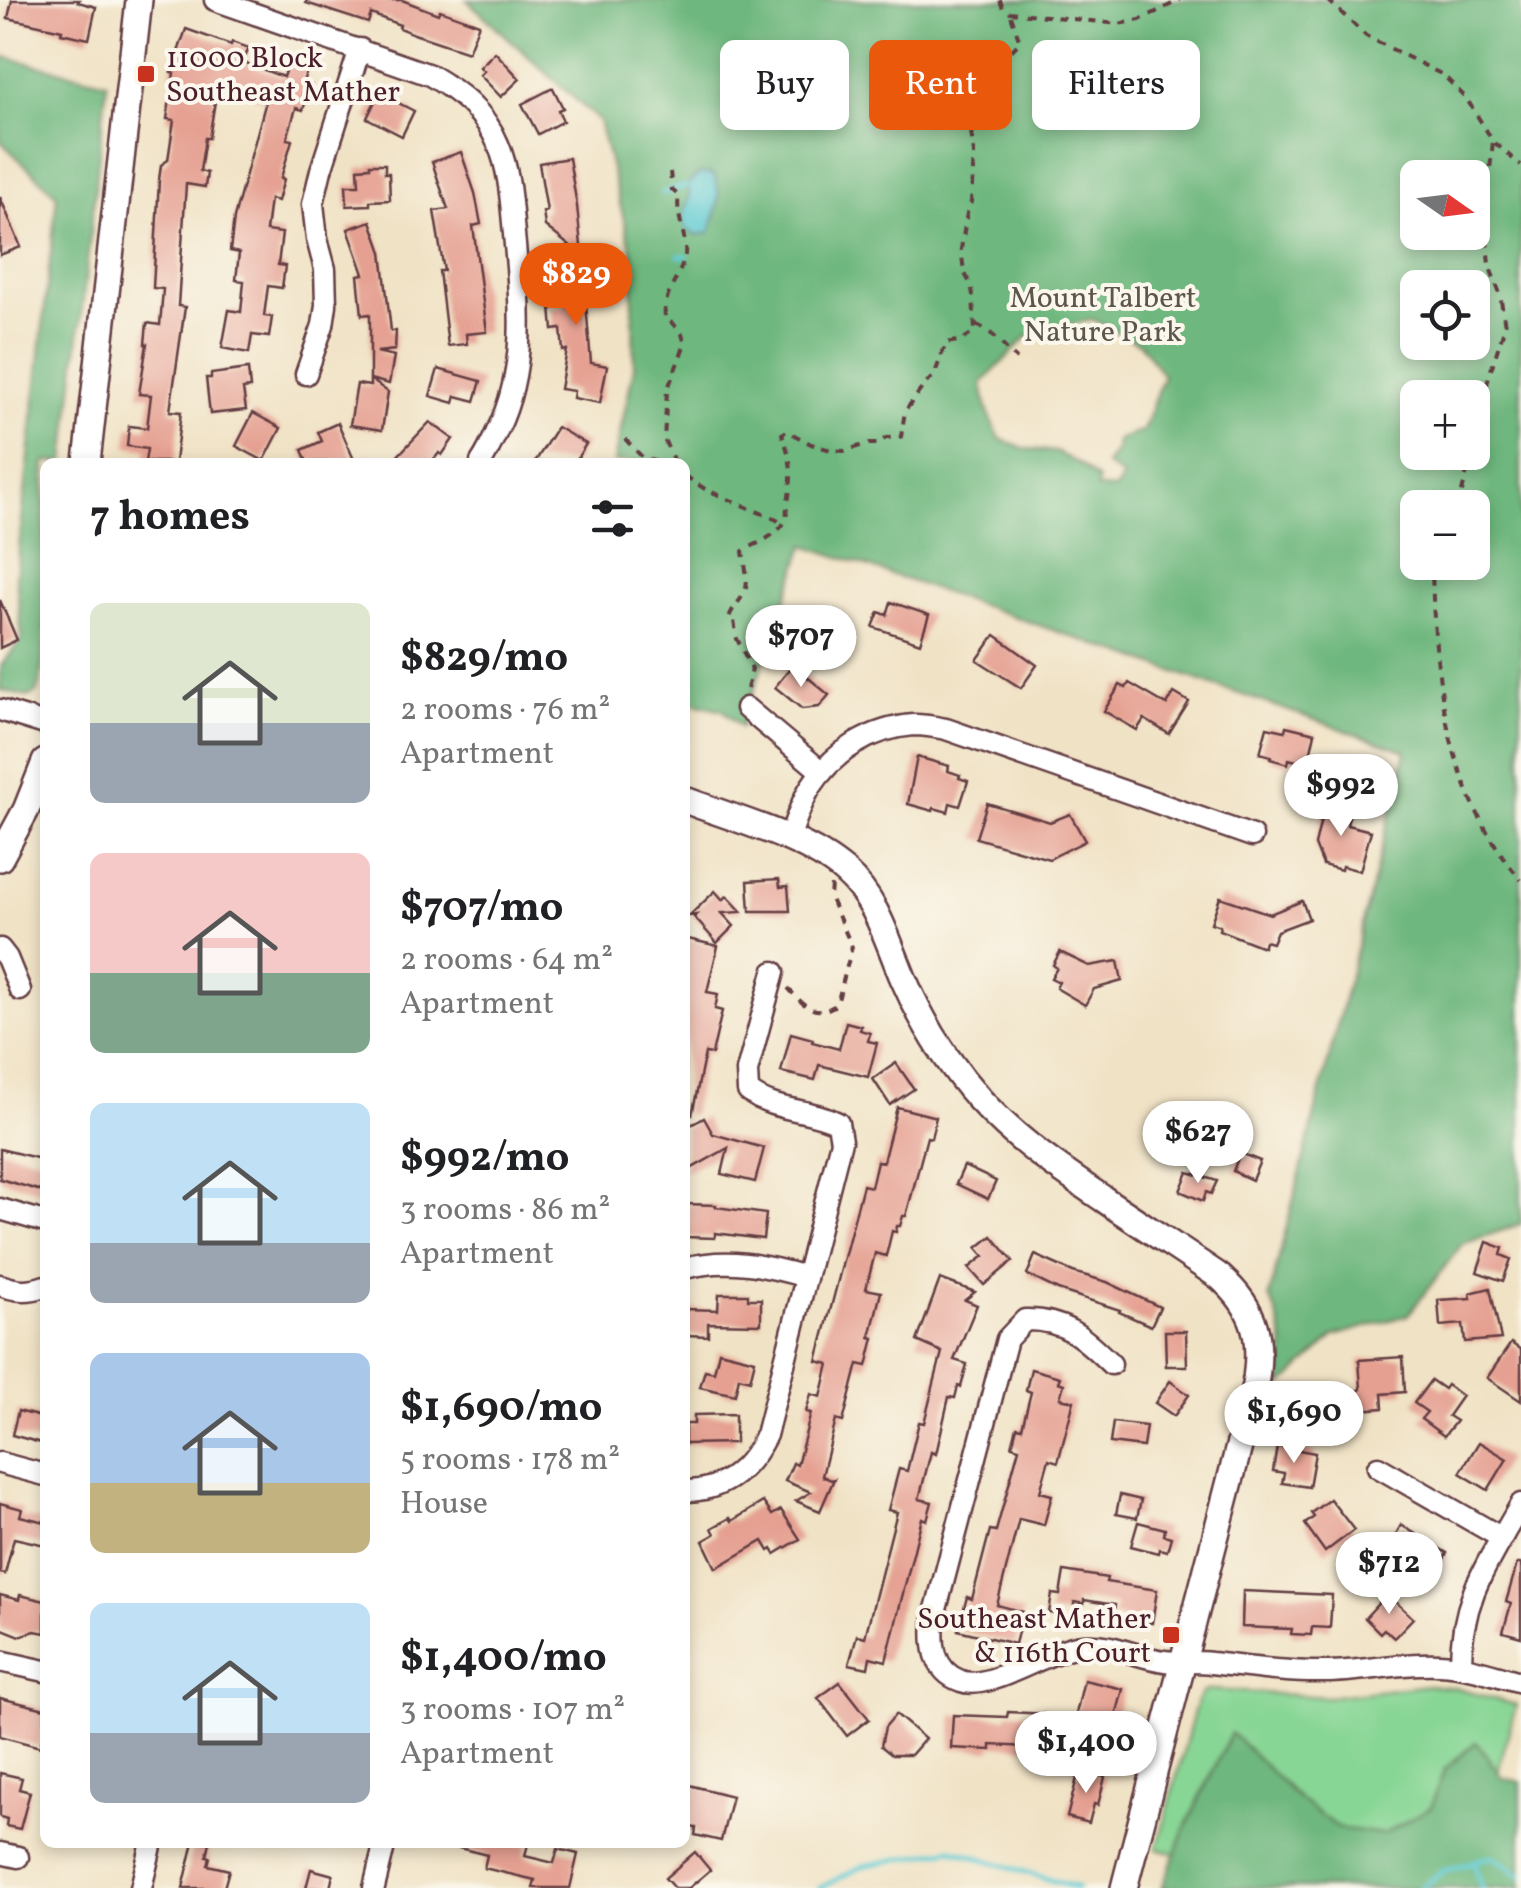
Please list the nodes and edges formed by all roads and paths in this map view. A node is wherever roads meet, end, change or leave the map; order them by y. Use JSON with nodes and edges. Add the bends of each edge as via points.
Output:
{"nodes":[{"id":1,"x":139,"y":0,"type":"edge"},
{"id":2,"x":215,"y":0,"type":"edge"},
{"id":3,"x":1180,"y":0,"type":"edge"},
{"id":4,"x":1328,"y":0,"type":"edge"},
{"id":5,"x":1000,"y":2,"type":"edge"},
{"id":6,"x":1010,"y":12,"type":"junction"},
{"id":7,"x":360,"y":49,"type":"junction"},
{"id":8,"x":1493,"y":141,"type":"junction"},
{"id":9,"x":1521,"y":166,"type":"edge"},
{"id":10,"x":670,"y":172,"type":"dead end"},
{"id":11,"x":976,"y":325,"type":"junction"},
{"id":12,"x":1016,"y":359,"type":"dead end"},
{"id":13,"x":306,"y":374,"type":"dead end"},
{"id":14,"x":1488,"y":380,"type":"edge"},
{"id":15,"x":625,"y":439,"type":"dead end"},
{"id":16,"x":87,"y":458,"type":"edge"},
{"id":17,"x":483,"y":458,"type":"edge"},
{"id":18,"x":645,"y":458,"type":"edge"},
{"id":19,"x":671,"y":458,"type":"edge"},
{"id":20,"x":690,"y":479,"type":"edge"},
{"id":21,"x":782,"y":526,"type":"junction"},
{"id":22,"x":1432,"y":580,"type":"edge"},
{"id":23,"x":746,"y":708,"type":"joint"},
{"id":24,"x":0,"y":710,"type":"edge"},
{"id":25,"x":40,"y":722,"type":"edge"},
{"id":26,"x":822,"y":772,"type":"junction"},
{"id":27,"x":40,"y":775,"type":"edge"},
{"id":28,"x":690,"y":802,"type":"edge"},
{"id":29,"x":1252,"y":836,"type":"dead end"},
{"id":30,"x":789,"y":839,"type":"junction"},
{"id":31,"x":0,"y":858,"type":"edge"},
{"id":32,"x":842,"y":869,"type":"junction"},
{"id":33,"x":1521,"y":880,"type":"edge"},
{"id":34,"x":0,"y":950,"type":"edge"},
{"id":35,"x":774,"y":972,"type":"joint"},
{"id":36,"x":20,"y":990,"type":"dead end"},
{"id":37,"x":0,"y":1210,"type":"edge"},
{"id":38,"x":40,"y":1221,"type":"edge"},
{"id":39,"x":690,"y":1267,"type":"edge"},
{"id":40,"x":806,"y":1277,"type":"junction"},
{"id":41,"x":0,"y":1285,"type":"edge"},
{"id":42,"x":40,"y":1288,"type":"edge"},
{"id":43,"x":1112,"y":1364,"type":"dead end"},
{"id":44,"x":0,"y":1463,"type":"edge"},
{"id":45,"x":1378,"y":1467,"type":"dead end"},
{"id":46,"x":40,"y":1474,"type":"edge"},
{"id":47,"x":690,"y":1491,"type":"edge"},
{"id":48,"x":1521,"y":1504,"type":"edge"},
{"id":49,"x":1502,"y":1538,"type":"junction"},
{"id":50,"x":0,"y":1661,"type":"edge"},
{"id":51,"x":1182,"y":1661,"type":"junction"},
{"id":52,"x":1461,"y":1666,"type":"junction"},
{"id":53,"x":40,"y":1671,"type":"edge"},
{"id":54,"x":1521,"y":1682,"type":"edge"},
{"id":55,"x":151,"y":1848,"type":"edge"},
{"id":56,"x":383,"y":1848,"type":"edge"},
{"id":57,"x":142,"y":1888,"type":"edge"},
{"id":58,"x":374,"y":1888,"type":"edge"},
{"id":59,"x":1124,"y":1888,"type":"edge"}],
"edges":[{"from":1,"to":16,"type":"street"},
{"from":2,"to":7,"type":"street"},
{"from":3,"to":6,"type":"path","via":[[1118,24]]},
{"from":4,"to":8,"type":"path","via":[[1366,36],[1444,74]]},
{"from":5,"to":6,"type":"path"},
{"from":6,"to":11,"type":"path","via":[[1020,42],[976,74],[968,108],[974,154],[961,250]]},
{"from":7,"to":13,"type":"street","via":[[313,204],[326,305]]},
{"from":7,"to":17,"type":"street","via":[[460,92],[498,143],[509,187],[521,341],[507,411]]},
{"from":8,"to":9,"type":"path"},
{"from":8,"to":14,"type":"path","via":[[1485,217],[1504,326]]},
{"from":10,"to":19,"type":"path","via":[[685,257],[664,307],[685,344],[668,391],[664,439]]},
{"from":11,"to":12,"type":"path"},
{"from":11,"to":21,"type":"path","via":[[963,340],[946,343],[934,376],[906,410],[901,437],[831,450],[782,434],[792,475]]},
{"from":15,"to":18,"type":"path"},
{"from":20,"to":21,"type":"path"},
{"from":21,"to":23,"type":"path","via":[[744,551],[747,588],[728,618],[752,669]]},
{"from":22,"to":33,"type":"path","via":[[1450,744],[1500,856]]},
{"from":23,"to":26,"type":"street"},
{"from":24,"to":25,"type":"street"},
{"from":26,"to":29,"type":"street","via":[[852,744],[882,731],[946,729]]},
{"from":26,"to":30,"type":"street"},
{"from":27,"to":31,"type":"street"},
{"from":28,"to":30,"type":"street"},
{"from":30,"to":32,"type":"street"},
{"from":32,"to":35,"type":"path","via":[[830,897],[852,947],[837,1004],[808,1008]]},
{"from":32,"to":51,"type":"street","via":[[874,906],[930,1032],[980,1100],[1028,1145],[1220,1277],[1250,1312],[1258,1341],[1256,1385]]},
{"from":34,"to":36,"type":"street"},
{"from":35,"to":40,"type":"street","via":[[747,1071],[748,1091],[759,1100],[823,1115],[838,1124],[841,1141]]},
{"from":37,"to":38,"type":"street"},
{"from":39,"to":40,"type":"street","via":[[760,1264]]},
{"from":40,"to":47,"type":"street","via":[[756,1455],[723,1484]]},
{"from":41,"to":42,"type":"street"},
{"from":43,"to":51,"type":"street","via":[[1089,1342],[1045,1320],[1025,1320],[1008,1339],[934,1617],[932,1646],[944,1671],[962,1682],[1005,1675],[1087,1644]]},
{"from":44,"to":46,"type":"street"},
{"from":45,"to":49,"type":"street"},
{"from":48,"to":49,"type":"street"},
{"from":49,"to":52,"type":"street","via":[[1470,1597]]},
{"from":50,"to":53,"type":"street"},
{"from":51,"to":52,"type":"street","via":[[1326,1672]]},
{"from":51,"to":59,"type":"street"},
{"from":52,"to":54,"type":"street"},
{"from":55,"to":57,"type":"street"},
{"from":56,"to":58,"type":"street"}]}
